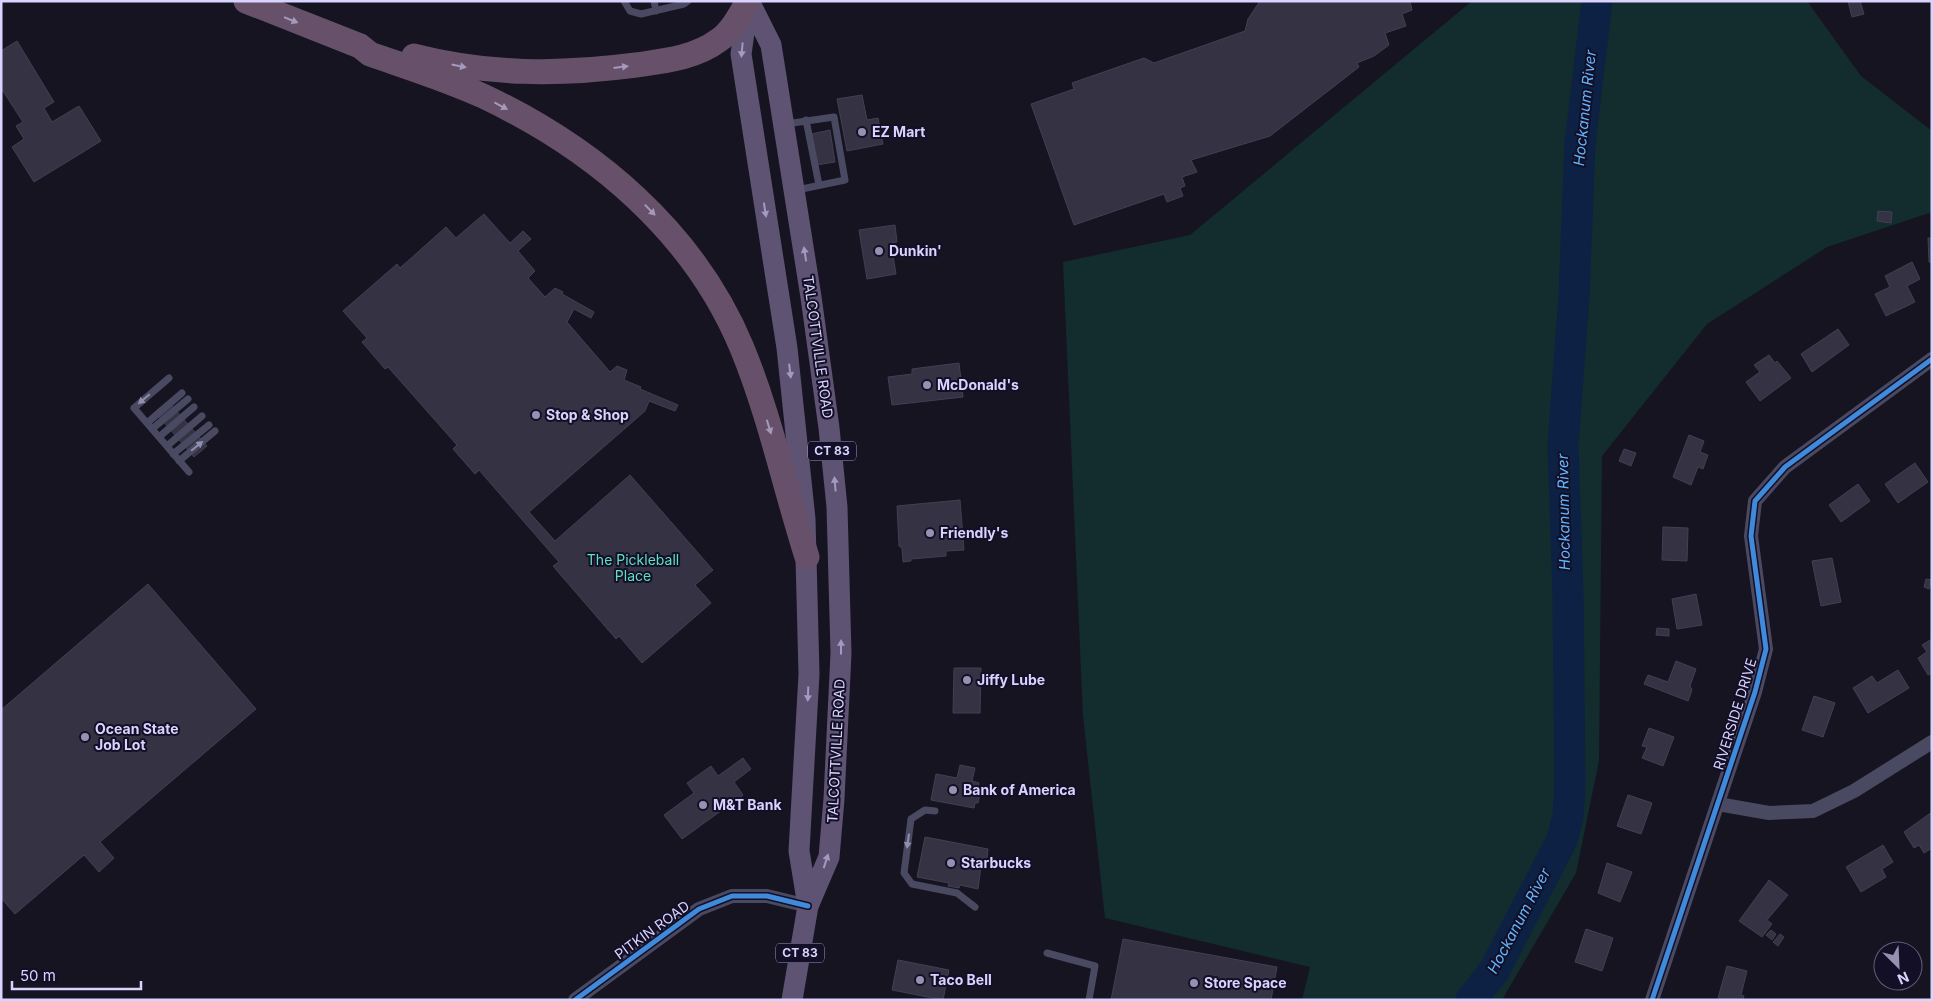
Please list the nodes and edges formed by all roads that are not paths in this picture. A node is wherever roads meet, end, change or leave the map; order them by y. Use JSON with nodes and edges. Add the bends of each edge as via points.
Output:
{"nodes":[{"id":1,"x":246,"y":1,"type":"edge"},
{"id":2,"x":624,"y":1,"type":"edge"},
{"id":3,"x":654,"y":1,"type":"edge"},
{"id":4,"x":688,"y":1,"type":"edge"},
{"id":5,"x":748,"y":1,"type":"edge"},
{"id":6,"x":656,"y":11,"type":"junction"},
{"id":7,"x":360,"y":46,"type":"junction"},
{"id":8,"x":744,"y":78,"type":"junction"},
{"id":9,"x":777,"y":83,"type":"junction"},
{"id":10,"x":806,"y":120,"type":"junction"},
{"id":11,"x":784,"y":124,"type":"junction"},
{"id":12,"x":819,"y":185,"type":"junction"},
{"id":13,"x":794,"y":190,"type":"junction"},
{"id":14,"x":1932,"y":359,"type":"edge"},
{"id":15,"x":170,"y":378,"type":"dead end"},
{"id":16,"x":182,"y":392,"type":"dead end"},
{"id":17,"x":188,"y":399,"type":"dead end"},
{"id":18,"x":194,"y":407,"type":"dead end"},
{"id":19,"x":795,"y":410,"type":"junction"},
{"id":20,"x":202,"y":416,"type":"dead end"},
{"id":21,"x":147,"y":423,"type":"junction"},
{"id":22,"x":210,"y":425,"type":"dead end"},
{"id":23,"x":829,"y":428,"type":"junction"},
{"id":24,"x":152,"y":429,"type":"junction"},
{"id":25,"x":215,"y":431,"type":"dead end"},
{"id":26,"x":159,"y":437,"type":"junction"},
{"id":27,"x":167,"y":446,"type":"junction"},
{"id":28,"x":173,"y":454,"type":"junction"},
{"id":29,"x":179,"y":461,"type":"junction"},
{"id":30,"x":189,"y":472,"type":"dead end"},
{"id":31,"x":807,"y":558,"type":"junction"},
{"id":32,"x":1932,"y":742,"type":"edge"},
{"id":33,"x":1718,"y":804,"type":"junction"},
{"id":34,"x":935,"y":811,"type":"dead end"},
{"id":35,"x":808,"y":906,"type":"junction"},
{"id":36,"x":976,"y":907,"type":"dead end"},
{"id":37,"x":1048,"y":953,"type":"dead end"},
{"id":38,"x":575,"y":1000,"type":"edge"},
{"id":39,"x":792,"y":1000,"type":"edge"},
{"id":40,"x":1088,"y":1000,"type":"edge"},
{"id":41,"x":1652,"y":1000,"type":"edge"}],
"edges":[{"from":1,"to":7,"type":"highway","one_way":true},
{"from":2,"to":6,"type":"lane","via":[[635,14]]},
{"from":3,"to":6,"type":"lane"},
{"from":4,"to":6,"type":"lane"},
{"from":7,"to":5,"type":"highway","one_way":true,"via":[[372,44],[449,64],[499,71],[561,72],[616,67],[681,57],[706,48],[729,31]]},
{"from":5,"to":8,"type":"main road","name":"TALCOTTVILLE ROAD","number":"CT 83","one_way":true,"via":[[741,54]]},
{"from":5,"to":9,"type":"main road","name":"TALCOTTVILLE ROAD","number":"CT 83","via":[[771,45]]},
{"from":7,"to":31,"type":"highway","one_way":true,"via":[[370,54],[483,96],[539,127],[614,178],[666,227],[711,286],[743,349],[770,428]]},
{"from":8,"to":9,"type":"main road","via":[[758,77]]},
{"from":8,"to":19,"type":"main road","name":"TALCOTTVILLE ROAD","number":"CT 83","one_way":true},
{"from":9,"to":11,"type":"main road","name":"TALCOTTVILLE ROAD","number":"CT 83"},
{"from":10,"to":11,"type":"lane"},
{"from":10,"to":12,"type":"lane"},
{"from":10,"to":12,"type":"lane","via":[[834,117],[845,180]]},
{"from":11,"to":13,"type":"main road","name":"TALCOTTVILLE ROAD","number":"CT 83"},
{"from":12,"to":13,"type":"lane"},
{"from":23,"to":13,"type":"main road","name":"TALCOTTVILLE ROAD","number":"CT 83","one_way":true},
{"from":14,"to":33,"type":"street","name":"RIVERSIDE DRIVE","via":[[1785,467],[1755,501],[1751,536],[1766,648]]},
{"from":15,"to":21,"type":"lane","one_way":true,"via":[[134,408]]},
{"from":16,"to":21,"type":"lane"},
{"from":17,"to":24,"type":"lane"},
{"from":18,"to":26,"type":"lane"},
{"from":19,"to":23,"type":"main road"},
{"from":19,"to":31,"type":"main road","name":"TALCOTTVILLE ROAD","number":"CT 83"},
{"from":20,"to":27,"type":"lane"},
{"from":21,"to":24,"type":"lane"},
{"from":22,"to":28,"type":"lane"},
{"from":35,"to":23,"type":"main road","name":"TALCOTTVILLE ROAD","number":"CT 83","one_way":true,"via":[[829,857],[838,752],[841,607],[837,507]]},
{"from":24,"to":26,"type":"lane"},
{"from":29,"to":25,"type":"lane","one_way":true},
{"from":26,"to":27,"type":"lane"},
{"from":27,"to":28,"type":"lane"},
{"from":28,"to":29,"type":"lane"},
{"from":29,"to":30,"type":"lane"},
{"from":31,"to":35,"type":"main road","name":"TALCOTTVILLE ROAD","number":"CT 83","one_way":true,"via":[[809,674],[799,851]]},
{"from":32,"to":33,"type":"street","via":[[1854,791],[1813,811],[1770,813]]},
{"from":33,"to":41,"type":"street","name":"RIVERSIDE DRIVE"},
{"from":34,"to":36,"type":"lane","one_way":true,"via":[[926,810],[911,819],[904,873],[912,884],[957,893]]},
{"from":35,"to":38,"type":"street","name":"PITKIN ROAD","via":[[767,896],[732,896],[699,909]]},
{"from":35,"to":39,"type":"main road","name":"TALCOTTVILLE ROAD","number":"CT 83"},
{"from":37,"to":40,"type":"lane","via":[[1095,966]]}]}
